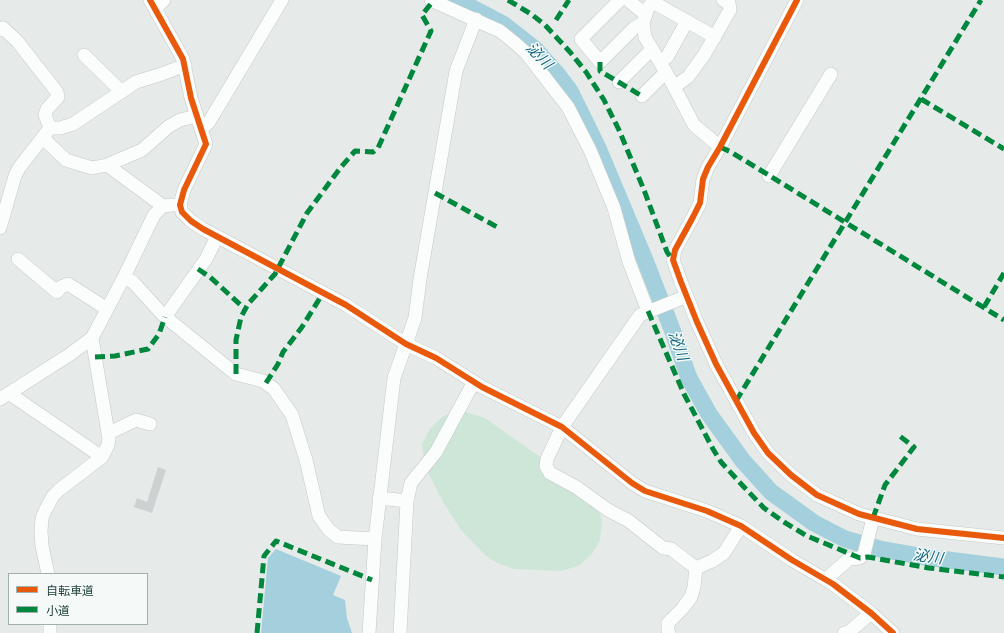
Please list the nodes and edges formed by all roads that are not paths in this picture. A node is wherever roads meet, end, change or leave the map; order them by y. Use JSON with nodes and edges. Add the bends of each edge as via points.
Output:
{"nodes":[{"id":1,"x":282,"y":0,"type":"edge"},
{"id":2,"x":431,"y":0,"type":"edge"},
{"id":3,"x":620,"y":0,"type":"edge"},
{"id":4,"x":628,"y":0,"type":"edge"},
{"id":5,"x":723,"y":0,"type":"edge"},
{"id":6,"x":797,"y":0,"type":"edge"},
{"id":7,"x":654,"y":1,"type":"edge"},
{"id":8,"x":156,"y":3,"type":"edge"},
{"id":9,"x":476,"y":19,"type":"junction"},
{"id":10,"x":644,"y":19,"type":"junction"},
{"id":11,"x":687,"y":21,"type":"junction"},
{"id":12,"x":0,"y":30,"type":"edge"},
{"id":13,"x":715,"y":37,"type":"junction"},
{"id":14,"x":652,"y":49,"type":"junction"},
{"id":15,"x":84,"y":55,"type":"dead end"},
{"id":16,"x":184,"y":65,"type":"junction"},
{"id":17,"x":663,"y":67,"type":"junction"},
{"id":18,"x":831,"y":74,"type":"dead end"},
{"id":19,"x":620,"y":82,"type":"dead end"},
{"id":20,"x":674,"y":87,"type":"junction"},
{"id":21,"x":122,"y":92,"type":"junction"},
{"id":22,"x":642,"y":96,"type":"dead end"},
{"id":23,"x":197,"y":116,"type":"junction"},
{"id":24,"x":202,"y":129,"type":"junction"},
{"id":25,"x":47,"y":132,"type":"junction"},
{"id":26,"x":720,"y":147,"type":"junction"},
{"id":27,"x":107,"y":165,"type":"junction"},
{"id":28,"x":768,"y":176,"type":"dead end"},
{"id":29,"x":180,"y":205,"type":"junction"},
{"id":30,"x":163,"y":206,"type":"junction"},
{"id":31,"x":0,"y":228,"type":"edge"},
{"id":32,"x":217,"y":237,"type":"junction"},
{"id":33,"x":18,"y":259,"type":"dead end"},
{"id":34,"x":124,"y":277,"type":"junction"},
{"id":35,"x":684,"y":297,"type":"junction"},
{"id":36,"x":107,"y":309,"type":"junction"},
{"id":37,"x":651,"y":310,"type":"junction"},
{"id":38,"x":165,"y":317,"type":"junction"},
{"id":39,"x":92,"y":338,"type":"junction"},
{"id":40,"x":406,"y":344,"type":"junction"},
{"id":41,"x":475,"y":383,"type":"junction"},
{"id":42,"x":5,"y":396,"type":"edge"},
{"id":43,"x":150,"y":424,"type":"dead end"},
{"id":44,"x":562,"y":428,"type":"junction"},
{"id":45,"x":109,"y":433,"type":"junction"},
{"id":46,"x":102,"y":457,"type":"junction"},
{"id":47,"x":379,"y":498,"type":"junction"},
{"id":48,"x":407,"y":501,"type":"junction"},
{"id":49,"x":872,"y":523,"type":"junction"},
{"id":50,"x":741,"y":526,"type":"junction"},
{"id":51,"x":1004,"y":538,"type":"edge"},
{"id":52,"x":375,"y":539,"type":"junction"},
{"id":53,"x":696,"y":568,"type":"junction"},
{"id":54,"x":48,"y":573,"type":"edge"},
{"id":55,"x":826,"y":580,"type":"junction"},
{"id":56,"x":871,"y":613,"type":"junction"},
{"id":57,"x":369,"y":633,"type":"edge"},
{"id":58,"x":400,"y":633,"type":"edge"},
{"id":59,"x":669,"y":633,"type":"edge"},
{"id":60,"x":844,"y":633,"type":"edge"},
{"id":61,"x":893,"y":633,"type":"edge"}],
"edges":[{"from":1,"to":24,"type":"street"},
{"from":2,"to":9,"type":"street"},
{"from":3,"to":10,"type":"street","via":[[581,40],[600,62]]},
{"from":4,"to":10,"type":"street"},
{"from":5,"to":13,"type":"street","via":[[729,3],[730,10]]},
{"from":6,"to":26,"type":"street"},
{"from":7,"to":10,"type":"street"},
{"from":7,"to":11,"type":"street"},
{"from":8,"to":16,"type":"street"},
{"from":9,"to":37,"type":"street","via":[[500,31],[526,53],[568,107],[590,150],[614,208],[629,262]]},
{"from":9,"to":40,"type":"street","via":[[456,71],[415,318]]},
{"from":10,"to":14,"type":"street","via":[[645,37]]},
{"from":11,"to":13,"type":"street"},
{"from":11,"to":17,"type":"street"},
{"from":12,"to":25,"type":"street","via":[[3,28],[17,41],[57,92],[58,97],[45,115]]},
{"from":13,"to":20,"type":"street","via":[[688,77]]},
{"from":14,"to":17,"type":"street"},
{"from":14,"to":19,"type":"street"},
{"from":15,"to":21,"type":"street"},
{"from":16,"to":21,"type":"street","via":[[136,82]]},
{"from":16,"to":23,"type":"street"},
{"from":17,"to":20,"type":"street"},
{"from":17,"to":22,"type":"street"},
{"from":18,"to":28,"type":"street"},
{"from":20,"to":26,"type":"street","via":[[694,125]]},
{"from":21,"to":25,"type":"street","via":[[73,124]]},
{"from":23,"to":24,"type":"street"},
{"from":23,"to":27,"type":"street","via":[[180,120],[142,150]]},
{"from":24,"to":29,"type":"street","via":[[206,144],[184,190]]},
{"from":25,"to":27,"type":"street","via":[[48,143],[66,160],[92,168]]},
{"from":25,"to":31,"type":"street","via":[[19,168]]},
{"from":26,"to":35,"type":"street","via":[[703,179],[700,203],[694,217],[675,250],[673,260]]},
{"from":27,"to":30,"type":"street"},
{"from":29,"to":30,"type":"street"},
{"from":29,"to":32,"type":"street","via":[[182,212],[191,221]]},
{"from":30,"to":34,"type":"street","via":[[154,215]]},
{"from":32,"to":38,"type":"street","via":[[206,259]]},
{"from":32,"to":40,"type":"street","via":[[346,305]]},
{"from":33,"to":36,"type":"street","via":[[56,292],[68,284]]},
{"from":34,"to":36,"type":"street"},
{"from":34,"to":38,"type":"street","via":[[133,282]]},
{"from":35,"to":37,"type":"street"},
{"from":35,"to":49,"type":"street","via":[[716,364],[768,453],[791,476],[817,495],[859,514]]},
{"from":36,"to":39,"type":"street"},
{"from":37,"to":44,"type":"street","via":[[640,315]]},
{"from":38,"to":52,"type":"street","via":[[236,374],[263,381],[274,389],[292,415],[319,516],[338,537]]},
{"from":39,"to":42,"type":"street"},
{"from":39,"to":45,"type":"street"},
{"from":40,"to":41,"type":"street","via":[[436,358]]},
{"from":40,"to":47,"type":"street","via":[[394,378]]},
{"from":41,"to":44,"type":"street"},
{"from":41,"to":48,"type":"street","via":[[436,452],[411,483]]},
{"from":42,"to":46,"type":"street"},
{"from":43,"to":45,"type":"street","via":[[136,420]]},
{"from":44,"to":50,"type":"street","via":[[645,492],[707,511]]},
{"from":44,"to":53,"type":"street","via":[[546,466],[550,473],[629,521],[663,548],[671,549]]},
{"from":45,"to":46,"type":"street","via":[[108,445]]},
{"from":46,"to":54,"type":"street","via":[[59,490],[45,511],[41,531]]},
{"from":47,"to":48,"type":"street"},
{"from":47,"to":52,"type":"street"},
{"from":48,"to":58,"type":"street"},
{"from":49,"to":51,"type":"street"},
{"from":49,"to":55,"type":"street","via":[[864,554],[860,558],[849,559]]},
{"from":50,"to":53,"type":"street","via":[[724,553]]},
{"from":50,"to":55,"type":"street"},
{"from":52,"to":57,"type":"street"},
{"from":53,"to":59,"type":"street","via":[[691,596],[668,623]]},
{"from":55,"to":56,"type":"street"},
{"from":56,"to":60,"type":"street","via":[[849,632]]},
{"from":56,"to":61,"type":"street"}]}
